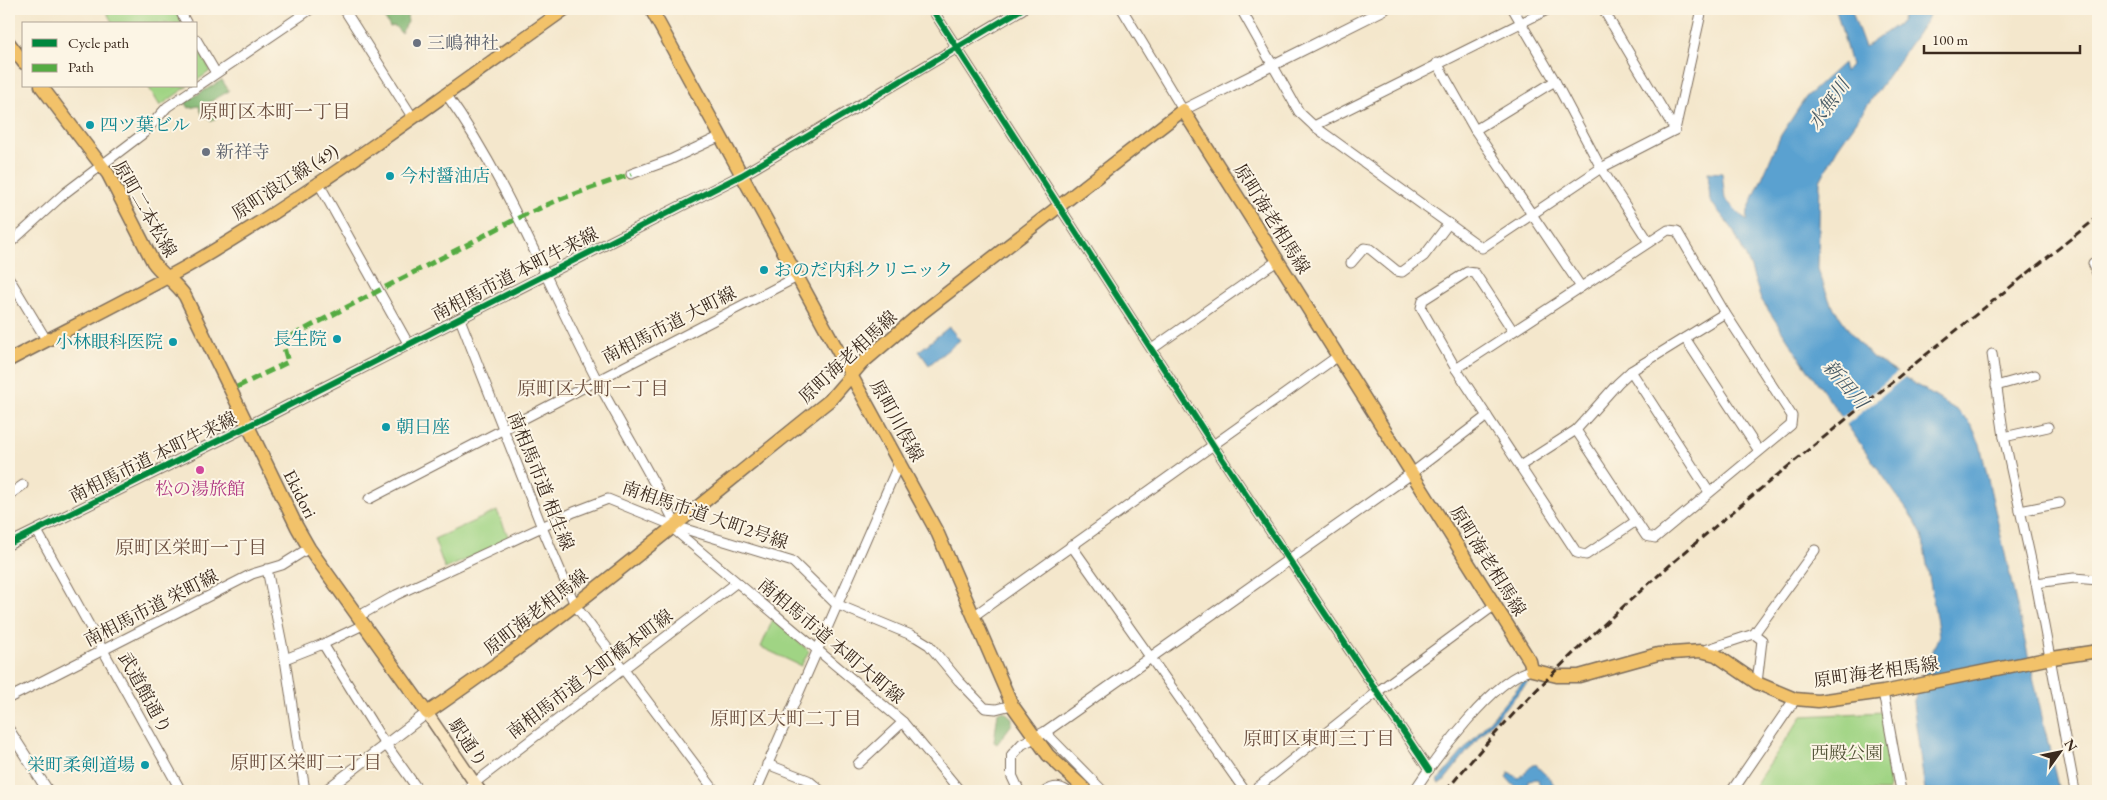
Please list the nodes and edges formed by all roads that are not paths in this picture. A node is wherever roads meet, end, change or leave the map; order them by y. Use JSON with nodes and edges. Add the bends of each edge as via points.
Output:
{"nodes":[{"id":1,"x":179,"y":9,"type":"edge"},
{"id":2,"x":311,"y":9,"type":"edge"},
{"id":3,"x":344,"y":9,"type":"edge"},
{"id":4,"x":565,"y":9,"type":"edge"},
{"id":5,"x":651,"y":9,"type":"edge"},
{"id":6,"x":932,"y":9,"type":"edge"},
{"id":7,"x":1022,"y":9,"type":"edge"},
{"id":8,"x":1122,"y":9,"type":"edge"},
{"id":9,"x":1241,"y":9,"type":"edge"},
{"id":10,"x":1385,"y":9,"type":"edge"},
{"id":11,"x":1513,"y":9,"type":"edge"},
{"id":12,"x":1549,"y":9,"type":"edge"},
{"id":13,"x":1603,"y":9,"type":"edge"},
{"id":14,"x":1702,"y":9,"type":"edge"},
{"id":15,"x":186,"y":22,"type":"edge"},
{"id":16,"x":1521,"y":22,"type":"junction"},
{"id":17,"x":198,"y":42,"type":"edge"},
{"id":18,"x":9,"y":43,"type":"edge"},
{"id":19,"x":955,"y":47,"type":"junction"},
{"id":20,"x":22,"y":60,"type":"edge"},
{"id":21,"x":1437,"y":63,"type":"junction"},
{"id":22,"x":1273,"y":64,"type":"junction"},
{"id":23,"x":216,"y":74,"type":"junction"},
{"id":24,"x":1555,"y":81,"type":"junction"},
{"id":25,"x":198,"y":86,"type":"edge"},
{"id":26,"x":42,"y":88,"type":"edge"},
{"id":27,"x":196,"y":88,"type":"edge"},
{"id":28,"x":446,"y":94,"type":"junction"},
{"id":29,"x":1182,"y":110,"type":"junction"},
{"id":30,"x":413,"y":118,"type":"junction"},
{"id":31,"x":1314,"y":126,"type":"junction"},
{"id":32,"x":1476,"y":130,"type":"junction"},
{"id":33,"x":1675,"y":130,"type":"junction"},
{"id":34,"x":721,"y":136,"type":"junction"},
{"id":35,"x":100,"y":166,"type":"junction"},
{"id":36,"x":1601,"y":168,"type":"junction"},
{"id":37,"x":631,"y":174,"type":"dead end"},
{"id":38,"x":742,"y":175,"type":"junction"},
{"id":39,"x":318,"y":182,"type":"junction"},
{"id":40,"x":1058,"y":207,"type":"junction"},
{"id":41,"x":1533,"y":214,"type":"junction"},
{"id":42,"x":1449,"y":223,"type":"junction"},
{"id":43,"x":1649,"y":242,"type":"junction"},
{"id":44,"x":9,"y":244,"type":"edge"},
{"id":45,"x":1277,"y":261,"type":"junction"},
{"id":46,"x":2092,"y":262,"type":"dead end"},
{"id":47,"x":1351,"y":263,"type":"dead end"},
{"id":48,"x":546,"y":275,"type":"junction"},
{"id":49,"x":167,"y":276,"type":"junction"},
{"id":50,"x":2098,"y":276,"type":"edge"},
{"id":51,"x":797,"y":277,"type":"junction"},
{"id":52,"x":9,"y":278,"type":"edge"},
{"id":53,"x":1580,"y":287,"type":"junction"},
{"id":54,"x":1725,"y":313,"type":"junction"},
{"id":55,"x":460,"y":319,"type":"junction"},
{"id":56,"x":1513,"y":331,"type":"junction"},
{"id":57,"x":1685,"y":338,"type":"junction"},
{"id":58,"x":47,"y":340,"type":"junction"},
{"id":59,"x":409,"y":345,"type":"junction"},
{"id":60,"x":1152,"y":349,"type":"junction"},
{"id":61,"x":1992,"y":354,"type":"dead end"},
{"id":62,"x":1338,"y":356,"type":"junction"},
{"id":63,"x":9,"y":360,"type":"edge"},
{"id":64,"x":1456,"y":369,"type":"junction"},
{"id":65,"x":1631,"y":371,"type":"junction"},
{"id":66,"x":2035,"y":375,"type":"dead end"},
{"id":67,"x":851,"y":376,"type":"junction"},
{"id":68,"x":597,"y":380,"type":"junction"},
{"id":69,"x":1996,"y":386,"type":"junction"},
{"id":70,"x":1487,"y":416,"type":"junction"},
{"id":71,"x":248,"y":427,"type":"junction"},
{"id":72,"x":2048,"y":427,"type":"dead end"},
{"id":73,"x":502,"y":429,"type":"junction"},
{"id":74,"x":1576,"y":430,"type":"junction"},
{"id":75,"x":2004,"y":437,"type":"junction"},
{"id":76,"x":1213,"y":445,"type":"junction"},
{"id":77,"x":1759,"y":452,"type":"junction"},
{"id":78,"x":900,"y":461,"type":"junction"},
{"id":79,"x":1520,"y":466,"type":"junction"},
{"id":80,"x":1412,"y":473,"type":"junction"},
{"id":81,"x":23,"y":486,"type":"dead end"},
{"id":82,"x":1709,"y":492,"type":"junction"},
{"id":83,"x":9,"y":495,"type":"edge"},
{"id":84,"x":369,"y":499,"type":"dead end"},
{"id":85,"x":2060,"y":503,"type":"dead end"},
{"id":86,"x":2020,"y":511,"type":"junction"},
{"id":87,"x":1636,"y":521,"type":"junction"},
{"id":88,"x":674,"y":524,"type":"junction"},
{"id":89,"x":542,"y":528,"type":"junction"},
{"id":90,"x":37,"y":531,"type":"junction"},
{"id":91,"x":9,"y":544,"type":"edge"},
{"id":92,"x":1071,"y":545,"type":"junction"},
{"id":93,"x":309,"y":548,"type":"junction"},
{"id":94,"x":1815,"y":550,"type":"dead end"},
{"id":95,"x":1289,"y":559,"type":"junction"},
{"id":96,"x":268,"y":570,"type":"junction"},
{"id":97,"x":2098,"y":580,"type":"edge"},
{"id":98,"x":736,"y":583,"type":"junction"},
{"id":99,"x":2036,"y":583,"type":"junction"},
{"id":100,"x":836,"y":604,"type":"junction"},
{"id":101,"x":575,"y":605,"type":"junction"},
{"id":102,"x":1495,"y":605,"type":"junction"},
{"id":103,"x":974,"y":615,"type":"junction"},
{"id":104,"x":362,"y":620,"type":"junction"},
{"id":105,"x":1754,"y":634,"type":"junction"},
{"id":106,"x":322,"y":644,"type":"junction"},
{"id":107,"x":816,"y":650,"type":"junction"},
{"id":108,"x":103,"y":651,"type":"junction"},
{"id":109,"x":1701,"y":651,"type":"junction"},
{"id":110,"x":2098,"y":651,"type":"edge"},
{"id":111,"x":1151,"y":656,"type":"junction"},
{"id":112,"x":285,"y":659,"type":"junction"},
{"id":113,"x":2049,"y":659,"type":"junction"},
{"id":114,"x":623,"y":670,"type":"junction"},
{"id":115,"x":1532,"y":670,"type":"junction"},
{"id":116,"x":1757,"y":683,"type":"junction"},
{"id":117,"x":1377,"y":692,"type":"junction"},
{"id":118,"x":1886,"y":692,"type":"junction"},
{"id":119,"x":9,"y":698,"type":"edge"},
{"id":120,"x":1795,"y":699,"type":"junction"},
{"id":121,"x":1012,"y":706,"type":"junction"},
{"id":122,"x":427,"y":713,"type":"junction"},
{"id":123,"x":903,"y":722,"type":"junction"},
{"id":124,"x":9,"y":730,"type":"edge"},
{"id":125,"x":1040,"y":735,"type":"junction"},
{"id":126,"x":386,"y":743,"type":"junction"},
{"id":127,"x":767,"y":764,"type":"junction"},
{"id":128,"x":858,"y":764,"type":"dead end"},
{"id":129,"x":1429,"y":770,"type":"junction"},
{"id":130,"x":477,"y":787,"type":"edge"},
{"id":131,"x":48,"y":791,"type":"edge"},
{"id":132,"x":181,"y":791,"type":"edge"},
{"id":133,"x":305,"y":791,"type":"edge"},
{"id":134,"x":325,"y":791,"type":"edge"},
{"id":135,"x":420,"y":791,"type":"edge"},
{"id":136,"x":464,"y":791,"type":"edge"},
{"id":137,"x":715,"y":791,"type":"edge"},
{"id":138,"x":756,"y":791,"type":"edge"},
{"id":139,"x":821,"y":791,"type":"edge"},
{"id":140,"x":960,"y":791,"type":"edge"},
{"id":141,"x":1019,"y":791,"type":"edge"},
{"id":142,"x":1046,"y":791,"type":"edge"},
{"id":143,"x":1067,"y":791,"type":"edge"},
{"id":144,"x":1087,"y":791,"type":"edge"},
{"id":145,"x":1104,"y":791,"type":"edge"},
{"id":146,"x":1246,"y":791,"type":"edge"},
{"id":147,"x":1253,"y":791,"type":"edge"},
{"id":148,"x":1414,"y":791,"type":"edge"},
{"id":149,"x":1732,"y":791,"type":"edge"},
{"id":150,"x":1901,"y":791,"type":"edge"},
{"id":151,"x":2075,"y":791,"type":"edge"}],
"edges":[{"from":1,"to":15,"type":"street"},
{"from":2,"to":23,"type":"street"},
{"from":3,"to":30,"type":"street"},
{"from":4,"to":28,"type":"main road","name":"原町浪江線 (49)"},
{"from":5,"to":34,"type":"main road","name":"原町川俣線"},
{"from":6,"to":19,"type":"street"},
{"from":7,"to":19,"type":"street","name":"南相馬市道 本町牛来線"},
{"from":8,"to":29,"type":"street"},
{"from":9,"to":22,"type":"street"},
{"from":10,"to":22,"type":"street"},
{"from":11,"to":16,"type":"street"},
{"from":12,"to":16,"type":"street"},
{"from":13,"to":33,"type":"street"},
{"from":14,"to":33,"type":"street"},
{"from":16,"to":21,"type":"street"},
{"from":16,"to":24,"type":"street"},
{"from":17,"to":23,"type":"street"},
{"from":18,"to":20,"type":"main road"},
{"from":19,"to":38,"type":"street","name":"南相馬市道 本町牛来線"},
{"from":19,"to":40,"type":"street"},
{"from":21,"to":31,"type":"street"},
{"from":21,"to":32,"type":"street"},
{"from":22,"to":29,"type":"street"},
{"from":22,"to":31,"type":"street","via":[[1299,112]]},
{"from":23,"to":25,"type":"street"},
{"from":24,"to":32,"type":"street"},
{"from":24,"to":36,"type":"street"},
{"from":26,"to":35,"type":"main road","name":"原町二本松線"},
{"from":27,"to":35,"type":"street","via":[[167,108],[144,133]]},
{"from":28,"to":30,"type":"main road","name":"原町浪江線 (49)"},
{"from":28,"to":48,"type":"street","name":"南相馬市道 本町大町線","via":[[488,162]]},
{"from":29,"to":40,"type":"main road","name":"原町海老相馬線"},
{"from":29,"to":45,"type":"main road","name":"原町海老相馬線"},
{"from":30,"to":39,"type":"main road","name":"原町浪江線 (49)"},
{"from":31,"to":42,"type":"street"},
{"from":32,"to":41,"type":"street"},
{"from":33,"to":36,"type":"street"},
{"from":34,"to":37,"type":"street"},
{"from":34,"to":38,"type":"main road","name":"原町川俣線"},
{"from":35,"to":44,"type":"street"},
{"from":35,"to":49,"type":"main road","name":"原町二本松線","via":[[114,185],[153,262]]},
{"from":36,"to":41,"type":"street"},
{"from":36,"to":43,"type":"street"},
{"from":38,"to":48,"type":"street","name":"南相馬市道 本町牛来線"},
{"from":38,"to":51,"type":"main road","name":"原町川俣線"},
{"from":39,"to":49,"type":"main road","name":"原町浪江線 (49)"},
{"from":39,"to":59,"type":"street"},
{"from":40,"to":60,"type":"street"},
{"from":40,"to":67,"type":"main road","name":"原町海老相馬線","via":[[914,319]]},
{"from":41,"to":42,"type":"street","via":[[1482,248]]},
{"from":41,"to":53,"type":"street"},
{"from":42,"to":47,"type":"street","via":[[1424,256],[1402,272],[1370,249],[1364,248]]},
{"from":43,"to":53,"type":"street"},
{"from":43,"to":54,"type":"street","via":[[1668,230],[1677,231]]},
{"from":45,"to":60,"type":"street"},
{"from":45,"to":62,"type":"main road","name":"原町海老相馬線"},
{"from":46,"to":50,"type":"street"},
{"from":48,"to":55,"type":"street","name":"南相馬市道 本町牛来線"},
{"from":48,"to":68,"type":"street","name":"南相馬市道 本町大町線"},
{"from":49,"to":58,"type":"main road","name":"原町浪江線 (49)"},
{"from":49,"to":71,"type":"main road","name":"Ekidori","via":[[185,296]]},
{"from":51,"to":67,"type":"main road","name":"原町川俣線"},
{"from":51,"to":68,"type":"street","name":"南相馬市道 大町線"},
{"from":52,"to":58,"type":"street"},
{"from":53,"to":56,"type":"street"},
{"from":54,"to":57,"type":"street"},
{"from":54,"to":77,"type":"street","via":[[1792,416],[1791,425]]},
{"from":55,"to":59,"type":"street","name":"南相馬市道 本町牛来線"},
{"from":55,"to":73,"type":"street","name":"南相馬市道 相生線"},
{"from":56,"to":64,"type":"street"},
{"from":56,"to":64,"type":"street","via":[[1475,273],[1467,272],[1423,300],[1421,308]]},
{"from":57,"to":65,"type":"street"},
{"from":57,"to":77,"type":"street"},
{"from":58,"to":63,"type":"main road","name":"原町浪江線 (49)"},
{"from":59,"to":71,"type":"street","name":"南相馬市道 本町牛来線"},
{"from":60,"to":76,"type":"street"},
{"from":61,"to":69,"type":"street"},
{"from":62,"to":76,"type":"street"},
{"from":62,"to":80,"type":"main road","name":"原町海老相馬線"},
{"from":64,"to":70,"type":"street"},
{"from":65,"to":74,"type":"street"},
{"from":65,"to":82,"type":"street"},
{"from":66,"to":69,"type":"street"},
{"from":67,"to":78,"type":"main road","name":"原町川俣線"},
{"from":67,"to":88,"type":"main road","name":"原町海老相馬線","via":[[830,400]]},
{"from":68,"to":73,"type":"street","name":"南相馬市道 大町線"},
{"from":68,"to":88,"type":"street","name":"南相馬市道 本町大町線"},
{"from":69,"to":75,"type":"street"},
{"from":70,"to":79,"type":"street"},
{"from":70,"to":80,"type":"street"},
{"from":71,"to":90,"type":"street","name":"南相馬市道 本町牛来線"},
{"from":71,"to":93,"type":"main road","name":"Ekidori"},
{"from":72,"to":75,"type":"street"},
{"from":73,"to":84,"type":"street","name":"南相馬市道 大町線","via":[[498,434]]},
{"from":73,"to":89,"type":"street","name":"南相馬市道 相生線"},
{"from":74,"to":79,"type":"street"},
{"from":74,"to":87,"type":"street"},
{"from":75,"to":86,"type":"street"},
{"from":76,"to":92,"type":"street"},
{"from":76,"to":95,"type":"street"},
{"from":77,"to":82,"type":"street"},
{"from":78,"to":100,"type":"street"},
{"from":78,"to":103,"type":"main road","name":"原町川俣線","via":[[938,534]]},
{"from":79,"to":87,"type":"street","via":[[1577,553],[1586,555]]},
{"from":80,"to":95,"type":"street"},
{"from":80,"to":102,"type":"main road","name":"原町海老相馬線"},
{"from":81,"to":83,"type":"street"},
{"from":82,"to":87,"type":"street","via":[[1655,538],[1646,536]]},
{"from":85,"to":86,"type":"street"},
{"from":86,"to":99,"type":"street"},
{"from":88,"to":89,"type":"street","name":"南相馬市道 大町2号線","via":[[608,499]]},
{"from":88,"to":98,"type":"street","name":"南相馬市道 本町大町線","via":[[676,531]]},
{"from":88,"to":100,"type":"street","name":"南相馬市道 大町2号線","via":[[792,562]]},
{"from":88,"to":101,"type":"main road","name":"原町海老相馬線"},
{"from":89,"to":101,"type":"street","name":"南相馬市道 相生線"},
{"from":89,"to":104,"type":"street","name":"南相馬市道 大町2号線","via":[[396,596]]},
{"from":90,"to":91,"type":"street","name":"南相馬市道 本町牛来線"},
{"from":90,"to":108,"type":"street","name":"武道館通り"},
{"from":92,"to":103,"type":"street"},
{"from":92,"to":111,"type":"street"},
{"from":93,"to":96,"type":"street","name":"南相馬市道 栄町線"},
{"from":93,"to":104,"type":"main road","name":"Ekidori"},
{"from":94,"to":105,"type":"street"},
{"from":95,"to":111,"type":"street"},
{"from":95,"to":117,"type":"street"},
{"from":96,"to":108,"type":"street","name":"南相馬市道 栄町線","via":[[215,592]]},
{"from":96,"to":112,"type":"street"},
{"from":97,"to":99,"type":"street","via":[[2074,578]]},
{"from":98,"to":107,"type":"street","name":"南相馬市道 本町大町線"},
{"from":98,"to":114,"type":"street","name":"南相馬市道 大町橋本町線"},
{"from":99,"to":113,"type":"street"},
{"from":100,"to":107,"type":"street"},
{"from":100,"to":121,"type":"street","name":"南相馬市道 大町2号線","via":[[929,645],[985,708]]},
{"from":101,"to":114,"type":"street","name":"南相馬市道 相生線"},
{"from":101,"to":122,"type":"main road","name":"原町海老相馬線"},
{"from":102,"to":115,"type":"main road","name":"原町海老相馬線","via":[[1530,660]]},
{"from":102,"to":117,"type":"street"},
{"from":103,"to":121,"type":"main road","name":"原町川俣線"},
{"from":104,"to":106,"type":"street","name":"南相馬市道 大町2号線"},
{"from":104,"to":122,"type":"main road","name":"Ekidori"},
{"from":105,"to":109,"type":"street"},
{"from":105,"to":116,"type":"street","via":[[1762,640]]},
{"from":106,"to":112,"type":"street","name":"南相馬市道 大町2号線"},
{"from":106,"to":126,"type":"street"},
{"from":107,"to":123,"type":"street","name":"南相馬市道 本町大町線"},
{"from":107,"to":127,"type":"street"},
{"from":108,"to":119,"type":"street","name":"南相馬市道 栄町線"},
{"from":108,"to":132,"type":"street","name":"武道館通り"},
{"from":109,"to":115,"type":"main road","name":"原町海老相馬線","via":[[1658,654],[1579,676],[1557,676]]},
{"from":109,"to":116,"type":"main road","name":"原町海老相馬線","via":[[1716,656]]},
{"from":110,"to":113,"type":"main road","name":"原町海老相馬線"},
{"from":111,"to":125,"type":"street"},
{"from":111,"to":146,"type":"street"},
{"from":112,"to":133,"type":"street"},
{"from":113,"to":118,"type":"main road","name":"原町海老相馬線"},
{"from":113,"to":151,"type":"street"},
{"from":114,"to":130,"type":"street","name":"南相馬市道 大町橋本町線"},
{"from":114,"to":137,"type":"street","name":"南相馬市道 相生線"},
{"from":115,"to":129,"type":"street","via":[[1522,671],[1494,692]]},
{"from":116,"to":120,"type":"main road","name":"原町海老相馬線"},
{"from":117,"to":129,"type":"street"},
{"from":117,"to":147,"type":"street"},
{"from":118,"to":120,"type":"main road","name":"原町海老相馬線","via":[[1818,701]]},
{"from":118,"to":150,"type":"street"},
{"from":120,"to":149,"type":"street"},
{"from":121,"to":125,"type":"main road","name":"原町川俣線"},
{"from":122,"to":126,"type":"street"},
{"from":122,"to":130,"type":"main road","name":"駅通り"},
{"from":123,"to":128,"type":"street"},
{"from":123,"to":140,"type":"street","name":"南相馬市道 本町大町線"},
{"from":124,"to":131,"type":"street"},
{"from":125,"to":141,"type":"street","via":[[1022,744],[1012,755],[1012,776]]},
{"from":125,"to":144,"type":"main road","name":"原町川俣線","via":[[1046,752]]},
{"from":125,"to":145,"type":"street"},
{"from":126,"to":134,"type":"street"},
{"from":126,"to":135,"type":"street"},
{"from":127,"to":138,"type":"street"},
{"from":127,"to":139,"type":"street","via":[[808,780]]},
{"from":129,"to":148,"type":"street"},
{"from":130,"to":136,"type":"street","name":"南相馬市道 大町橋本町線"},
{"from":142,"to":143,"type":"street","via":[[1061,787]]}]}
